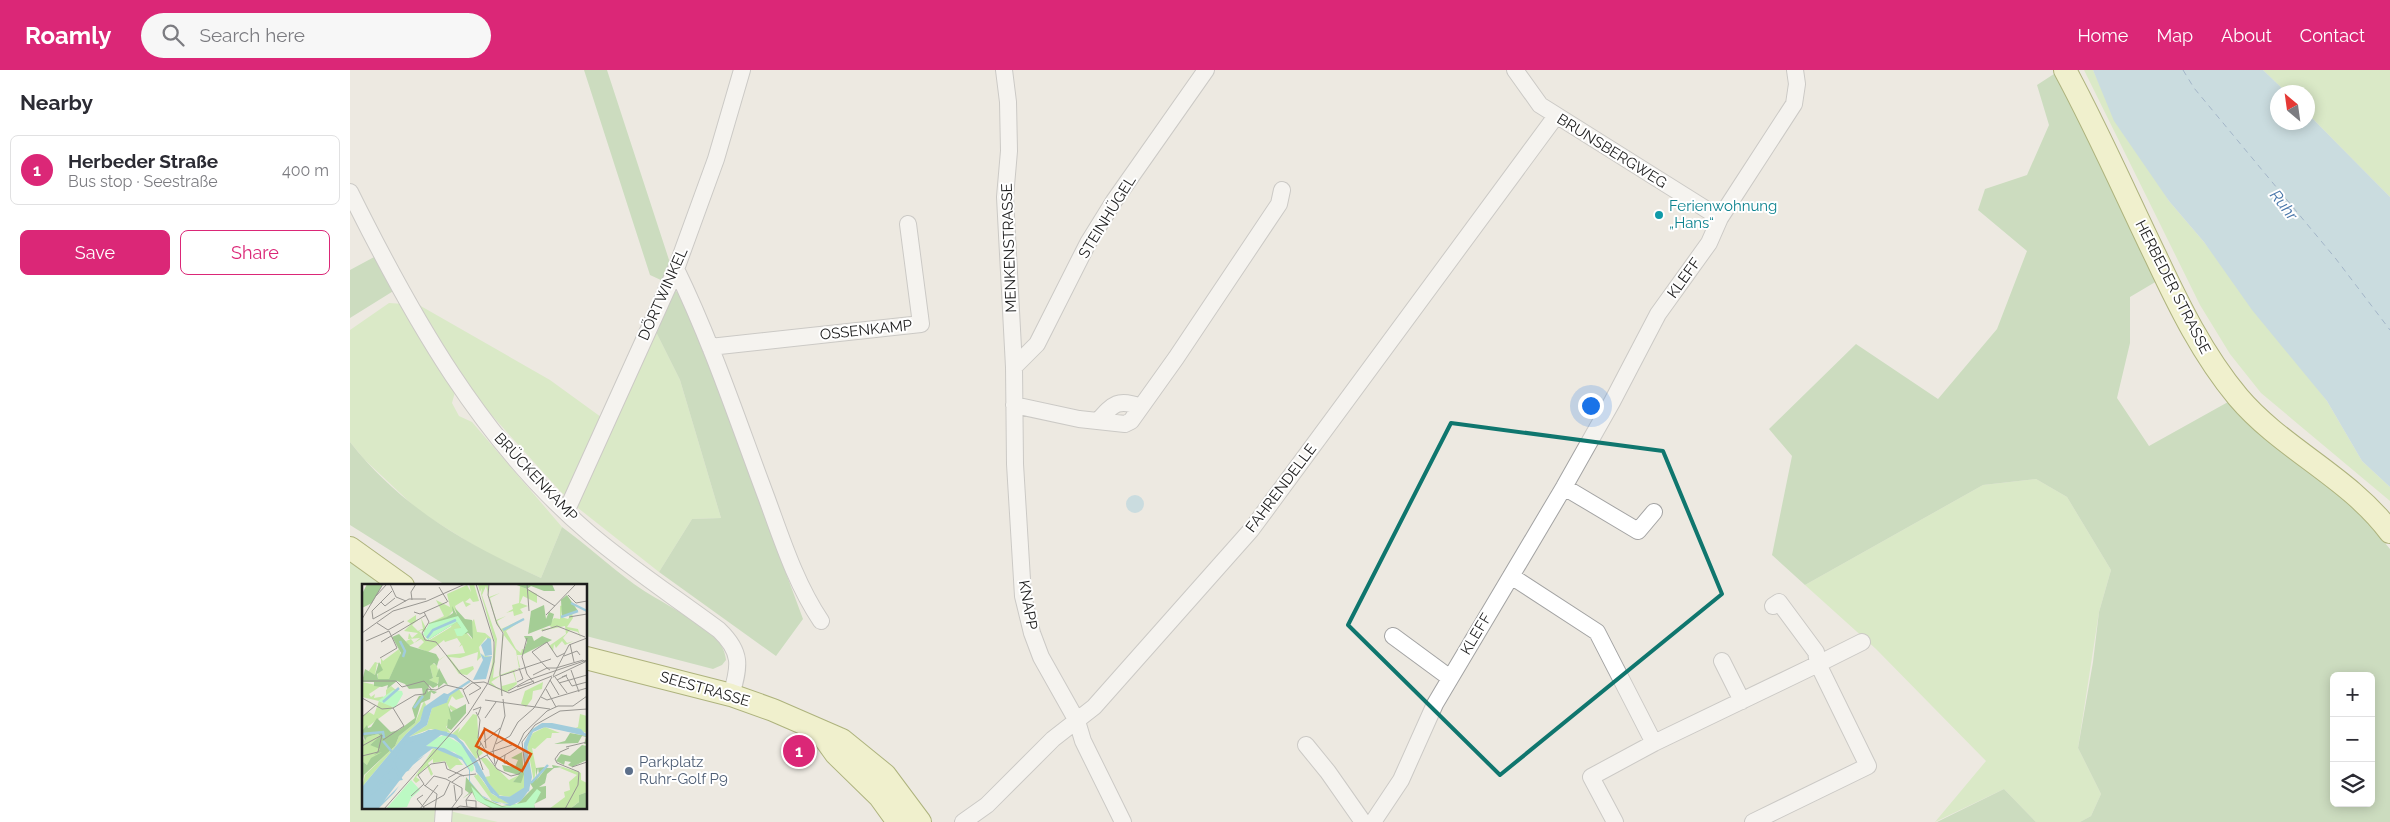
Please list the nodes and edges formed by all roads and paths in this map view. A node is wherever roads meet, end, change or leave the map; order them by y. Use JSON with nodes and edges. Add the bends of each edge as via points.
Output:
{"nodes":[{"id":1,"x":742,"y":70,"type":"edge"},
{"id":2,"x":1004,"y":70,"type":"edge"},
{"id":3,"x":1206,"y":70,"type":"edge"},
{"id":4,"x":1515,"y":70,"type":"edge"},
{"id":5,"x":1795,"y":70,"type":"edge"},
{"id":6,"x":2065,"y":70,"type":"edge"},
{"id":7,"x":1556,"y":116,"type":"junction"},
{"id":8,"x":1282,"y":190,"type":"dead end"},
{"id":9,"x":350,"y":192,"type":"edge"},
{"id":10,"x":1720,"y":218,"type":"junction"},
{"id":11,"x":908,"y":224,"type":"dead end"},
{"id":12,"x":676,"y":269,"type":"junction"},
{"id":13,"x":710,"y":347,"type":"junction"},
{"id":14,"x":1014,"y":367,"type":"junction"},
{"id":15,"x":1014,"y":405,"type":"junction"},
{"id":16,"x":1564,"y":487,"type":"junction"},
{"id":17,"x":566,"y":512,"type":"junction"},
{"id":18,"x":1654,"y":512,"type":"dead end"},
{"id":19,"x":2390,"y":532,"type":"edge"},
{"id":20,"x":350,"y":548,"type":"edge"},
{"id":21,"x":1511,"y":576,"type":"junction"},
{"id":22,"x":400,"y":584,"type":"edge"},
{"id":23,"x":1773,"y":606,"type":"dead end"},
{"id":24,"x":820,"y":621,"type":"dead end"},
{"id":25,"x":1393,"y":636,"type":"dead end"},
{"id":26,"x":1862,"y":642,"type":"dead end"},
{"id":27,"x":588,"y":659,"type":"edge"},
{"id":28,"x":1722,"y":662,"type":"dead end"},
{"id":29,"x":1818,"y":664,"type":"junction"},
{"id":30,"x":1450,"y":678,"type":"junction"},
{"id":31,"x":731,"y":695,"type":"junction"},
{"id":32,"x":1742,"y":700,"type":"junction"},
{"id":33,"x":1077,"y":721,"type":"junction"},
{"id":34,"x":819,"y":732,"type":"junction"},
{"id":35,"x":1654,"y":743,"type":"junction"},
{"id":36,"x":1306,"y":745,"type":"dead end"},
{"id":37,"x":1376,"y":818,"type":"edge"},
{"id":38,"x":898,"y":822,"type":"edge"},
{"id":39,"x":920,"y":822,"type":"edge"},
{"id":40,"x":963,"y":822,"type":"edge"},
{"id":41,"x":1123,"y":822,"type":"edge"},
{"id":42,"x":1363,"y":822,"type":"edge"},
{"id":43,"x":1614,"y":822,"type":"edge"},
{"id":44,"x":1753,"y":822,"type":"edge"}],
"edges":[{"from":1,"to":12,"type":"street","name":"DÖRTWINKEL","via":[[716,158]]},
{"from":2,"to":14,"type":"street","name":"MENKENSTRASSE","via":[[1009,151],[1005,197]]},
{"from":3,"to":14,"type":"street","name":"STEINHÜGEL","via":[[1088,243],[1037,344]]},
{"from":4,"to":7,"type":"street","name":"BRUNSBERGWEG","via":[[1540,105]]},
{"from":5,"to":10,"type":"street","name":"KLEFF","via":[[1794,104]]},
{"from":6,"to":19,"type":"main road","name":"HERBEDER STRASSE","via":[[2183,314],[2218,372],[2239,398],[2281,438],[2356,496]]},
{"from":7,"to":10,"type":"street","name":"BRUNSBERGWEG"},
{"from":7,"to":33,"type":"street","name":"FAHRENDELLE","via":[[1251,530],[1094,707]]},
{"from":8,"to":15,"type":"street","via":[[1279,204],[1141,407],[1127,402],[1118,403],[1098,421]]},
{"from":9,"to":17,"type":"street","name":"BRÜCKENKAMP","via":[[457,385],[510,454]]},
{"from":10,"to":16,"type":"street","name":"KLEFF","via":[[1709,243],[1658,314]]},
{"from":11,"to":13,"type":"street","name":"OSSENKAMP","via":[[921,324]]},
{"from":12,"to":13,"type":"street"},
{"from":12,"to":17,"type":"street","name":"DÖRTWINKEL"},
{"from":13,"to":24,"type":"street","via":[[790,560]]},
{"from":14,"to":15,"type":"street","name":"KNAPP"},
{"from":15,"to":33,"type":"street","name":"KNAPP","via":[[1023,596],[1041,657]]},
{"from":16,"to":18,"type":"street","via":[[1638,531]]},
{"from":16,"to":21,"type":"street","name":"KLEFF"},
{"from":17,"to":31,"type":"street","name":"BRÜCKENKAMP","via":[[733,643],[737,657],[736,681]]},
{"from":20,"to":22,"type":"main road"},
{"from":21,"to":30,"type":"street","name":"KLEFF"},
{"from":21,"to":35,"type":"street","via":[[1597,632]]},
{"from":23,"to":29,"type":"street","via":[[1779,602],[1816,652]]},
{"from":25,"to":30,"type":"street"},
{"from":26,"to":29,"type":"street"},
{"from":27,"to":31,"type":"main road","name":"SEESTRASSE"},
{"from":28,"to":32,"type":"street"},
{"from":29,"to":32,"type":"street"},
{"from":29,"to":44,"type":"street","via":[[1868,766]]},
{"from":30,"to":37,"type":"street","name":"KLEFF","via":[[1401,780]]},
{"from":31,"to":34,"type":"main road","name":"SEESTRASSE"},
{"from":32,"to":35,"type":"street"},
{"from":33,"to":40,"type":"street","name":"FAHRENDELLE"},
{"from":33,"to":41,"type":"street","name":"KNAPP","via":[[1083,741]]},
{"from":34,"to":38,"type":"main road","name":"SEESTRASSE","via":[[836,754],[880,797]]},
{"from":34,"to":39,"type":"main road","name":"SEESTRASSE","via":[[842,740],[864,756],[898,790]]},
{"from":35,"to":43,"type":"street","via":[[1591,777]]},
{"from":36,"to":42,"type":"street"}]}
